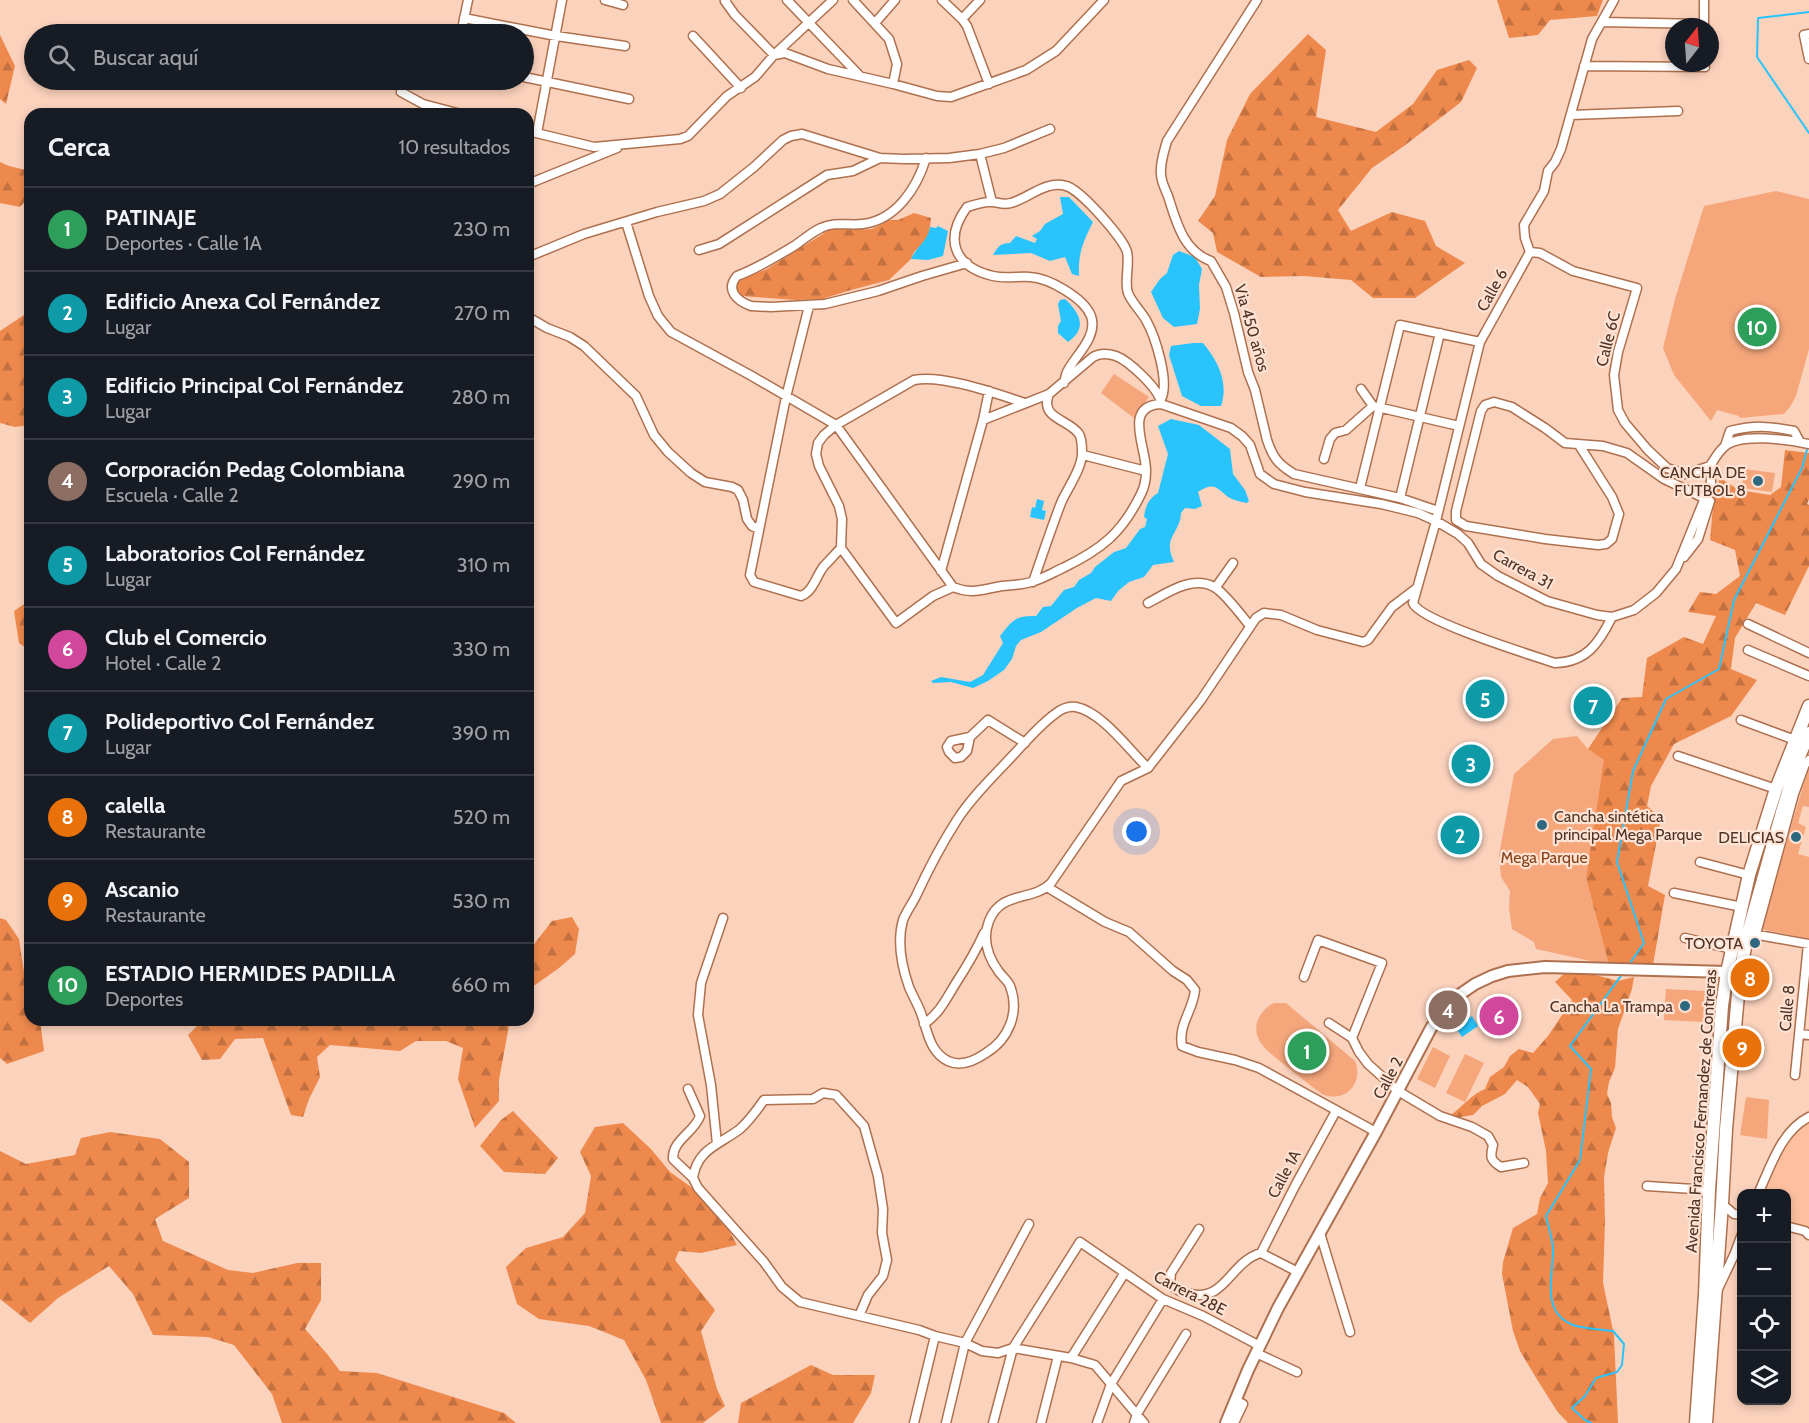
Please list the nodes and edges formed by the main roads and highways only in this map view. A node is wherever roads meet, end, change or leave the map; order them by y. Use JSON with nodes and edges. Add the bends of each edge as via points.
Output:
{"nodes":[{"id":1,"x":1808,"y":713,"type":"edge"},
{"id":2,"x":1809,"y":733,"type":"edge"},
{"id":3,"x":1696,"y":1423,"type":"edge"},
{"id":4,"x":1706,"y":1423,"type":"edge"}],
"edges":[{"from":1,"to":3,"type":"main road","name":"Avenida Francisco Fernandez de Contreras","via":[[1776,789],[1749,875],[1727,972],[1709,1190]]},
{"from":2,"to":4,"type":"main road","name":"Avenida Francisco Fernandez de Contreras","via":[[1782,812],[1740,972]]}]}
